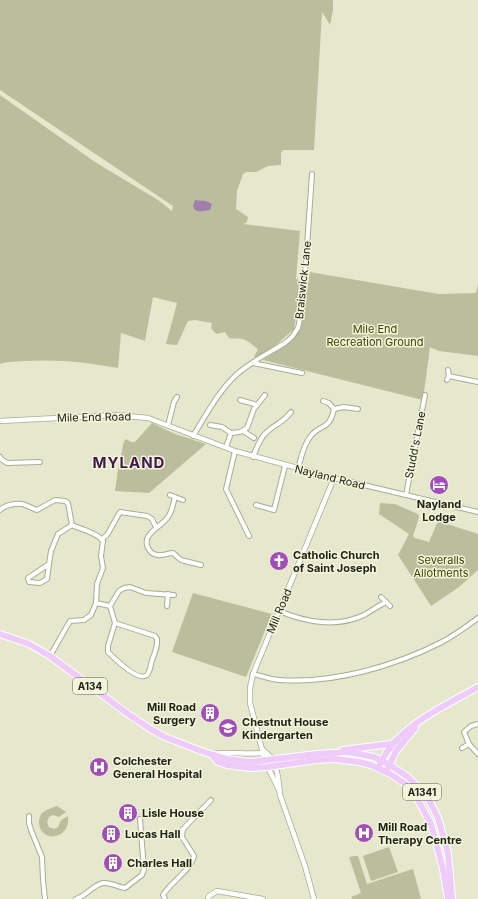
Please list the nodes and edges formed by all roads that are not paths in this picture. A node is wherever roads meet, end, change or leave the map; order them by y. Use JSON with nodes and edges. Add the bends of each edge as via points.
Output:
{"nodes":[{"id":1,"x":312,"y":174,"type":"dead end"},
{"id":2,"x":254,"y":363,"type":"junction"},
{"id":3,"x":448,"y":370,"type":"dead end"},
{"id":4,"x":302,"y":373,"type":"dead end"},
{"id":5,"x":449,"y":376,"type":"junction"},
{"id":6,"x":446,"y":380,"type":"dead end"},
{"id":7,"x":478,"y":382,"type":"edge"},
{"id":8,"x":266,"y":395,"type":"dead end"},
{"id":9,"x":425,"y":395,"type":"dead end"},
{"id":10,"x":177,"y":397,"type":"dead end"},
{"id":11,"x":240,"y":400,"type":"dead end"},
{"id":12,"x":323,"y":401,"type":"dead end"},
{"id":13,"x":257,"y":405,"type":"junction"},
{"id":14,"x":334,"y":409,"type":"junction"},
{"id":15,"x":358,"y":409,"type":"dead end"},
{"id":16,"x":291,"y":412,"type":"dead end"},
{"id":17,"x":0,"y":421,"type":"edge"},
{"id":18,"x":168,"y":425,"type":"junction"},
{"id":19,"x":210,"y":425,"type":"dead end"},
{"id":20,"x":243,"y":431,"type":"junction"},
{"id":21,"x":186,"y":432,"type":"joint"},
{"id":22,"x":231,"y":433,"type":"junction"},
{"id":23,"x":193,"y":436,"type":"junction"},
{"id":24,"x":254,"y":438,"type":"dead end"},
{"id":25,"x":226,"y":447,"type":"junction"},
{"id":26,"x":235,"y":451,"type":"junction"},
{"id":27,"x":0,"y":457,"type":"edge"},
{"id":28,"x":253,"y":457,"type":"junction"},
{"id":29,"x":40,"y":462,"type":"dead end"},
{"id":30,"x":285,"y":466,"type":"junction"},
{"id":31,"x":298,"y":469,"type":"junction"},
{"id":32,"x":334,"y":478,"type":"junction"},
{"id":33,"x":170,"y":495,"type":"dead end"},
{"id":34,"x":406,"y":495,"type":"junction"},
{"id":35,"x":175,"y":497,"type":"junction"},
{"id":36,"x":183,"y":500,"type":"dead end"},
{"id":37,"x":256,"y":505,"type":"dead end"},
{"id":38,"x":478,"y":508,"type":"edge"},
{"id":39,"x":0,"y":510,"type":"edge"},
{"id":40,"x":274,"y":510,"type":"junction"},
{"id":41,"x":280,"y":511,"type":"dead end"},
{"id":42,"x":478,"y":512,"type":"edge"},
{"id":43,"x":72,"y":524,"type":"junction"},
{"id":44,"x":156,"y":527,"type":"junction"},
{"id":45,"x":249,"y":536,"type":"dead end"},
{"id":46,"x":102,"y":539,"type":"junction"},
{"id":47,"x":49,"y":564,"type":"junction"},
{"id":48,"x":201,"y":565,"type":"dead end"},
{"id":49,"x":168,"y":594,"type":"junction"},
{"id":50,"x":174,"y":595,"type":"dead end"},
{"id":51,"x":381,"y":598,"type":"dead end"},
{"id":52,"x":386,"y":602,"type":"junction"},
{"id":53,"x":96,"y":603,"type":"junction"},
{"id":54,"x":110,"y":606,"type":"junction"},
{"id":55,"x":167,"y":606,"type":"dead end"},
{"id":56,"x":390,"y":606,"type":"dead end"},
{"id":57,"x":279,"y":611,"type":"junction"},
{"id":58,"x":478,"y":618,"type":"edge"},
{"id":59,"x":115,"y":623,"type":"junction"},
{"id":60,"x":0,"y":634,"type":"edge"},
{"id":61,"x":50,"y":656,"type":"junction"},
{"id":62,"x":253,"y":674,"type":"junction"},
{"id":63,"x":478,"y":687,"type":"edge"},
{"id":64,"x":424,"y":718,"type":"junction"},
{"id":65,"x":478,"y":724,"type":"edge"},
{"id":66,"x":395,"y":742,"type":"junction"},
{"id":67,"x":470,"y":744,"type":"junction"},
{"id":68,"x":462,"y":748,"type":"dead end"},
{"id":69,"x":262,"y":751,"type":"junction"},
{"id":70,"x":334,"y":752,"type":"junction"},
{"id":71,"x":210,"y":754,"type":"junction"},
{"id":72,"x":478,"y":754,"type":"edge"},
{"id":73,"x":382,"y":761,"type":"junction"},
{"id":74,"x":274,"y":763,"type":"junction"},
{"id":75,"x":266,"y":764,"type":"junction"},
{"id":76,"x":390,"y":765,"type":"junction"},
{"id":77,"x":378,"y":768,"type":"junction"},
{"id":78,"x":387,"y":772,"type":"junction"},
{"id":79,"x":279,"y":790,"type":"junction"},
{"id":80,"x":211,"y":800,"type":"dead end"},
{"id":81,"x":29,"y":816,"type":"dead end"},
{"id":82,"x":140,"y":819,"type":"dead end"},
{"id":83,"x":45,"y":899,"type":"edge"},
{"id":84,"x":76,"y":899,"type":"edge"},
{"id":85,"x":165,"y":899,"type":"edge"},
{"id":86,"x":208,"y":899,"type":"edge"},
{"id":87,"x":263,"y":899,"type":"edge"},
{"id":88,"x":314,"y":899,"type":"edge"},
{"id":89,"x":448,"y":899,"type":"edge"},
{"id":90,"x":452,"y":899,"type":"edge"}],
"edges":[{"from":1,"to":2,"type":"street","name":"Braiswick Lane","via":[[303,304],[298,328],[292,337]]},
{"from":2,"to":4,"type":"street"},
{"from":2,"to":23,"type":"street","name":"Braiswick Lane","via":[[236,375],[226,386]]},
{"from":3,"to":5,"type":"street"},
{"from":5,"to":6,"type":"street"},
{"from":5,"to":7,"type":"street"},
{"from":8,"to":13,"type":"street"},
{"from":9,"to":34,"type":"street","name":"Studd's Lane"},
{"from":10,"to":18,"type":"street"},
{"from":11,"to":13,"type":"street"},
{"from":12,"to":14,"type":"street"},
{"from":13,"to":20,"type":"street","via":[[247,428]]},
{"from":14,"to":15,"type":"street"},
{"from":14,"to":31,"type":"street","via":[[329,423],[315,431],[305,444]]},
{"from":16,"to":28,"type":"street","via":[[285,420],[266,432]]},
{"from":17,"to":18,"type":"street","name":"Mile End Road","via":[[116,415],[148,418]]},
{"from":18,"to":21,"type":"street","name":"Mile End Road"},
{"from":19,"to":22,"type":"street","via":[[222,427]]},
{"from":20,"to":22,"type":"street"},
{"from":20,"to":24,"type":"street"},
{"from":21,"to":23,"type":"street","name":"Nayland Road"},
{"from":22,"to":25,"type":"street"},
{"from":23,"to":25,"type":"street","name":"Nayland Road"},
{"from":25,"to":26,"type":"street","name":"Nayland Road"},
{"from":26,"to":28,"type":"street","name":"Nayland Road"},
{"from":26,"to":45,"type":"street","via":[[226,490]]},
{"from":27,"to":29,"type":"street","via":[[7,462]]},
{"from":28,"to":30,"type":"street","name":"Nayland Road"},
{"from":30,"to":31,"type":"street","name":"Nayland Road"},
{"from":30,"to":40,"type":"street"},
{"from":31,"to":32,"type":"street","name":"Nayland Road"},
{"from":32,"to":34,"type":"street","name":"Nayland Road"},
{"from":32,"to":57,"type":"street","name":"Mill Road"},
{"from":33,"to":35,"type":"street"},
{"from":34,"to":42,"type":"street","name":"Nayland Road"},
{"from":35,"to":36,"type":"street"},
{"from":35,"to":44,"type":"street","via":[[168,518]]},
{"from":37,"to":40,"type":"street"},
{"from":38,"to":42,"type":"street"},
{"from":39,"to":43,"type":"street","via":[[9,505],[19,504],[37,510],[55,500],[61,500],[68,503]]},
{"from":40,"to":41,"type":"street"},
{"from":43,"to":46,"type":"street"},
{"from":43,"to":47,"type":"street","via":[[58,534]]},
{"from":44,"to":46,"type":"street","via":[[147,516],[120,512]]},
{"from":44,"to":48,"type":"street","via":[[146,541],[150,552],[155,555],[173,553],[181,560]]},
{"from":46,"to":53,"type":"street","via":[[103,568],[96,587]]},
{"from":47,"to":47,"type":"street","via":[[28,578],[29,582],[40,583],[47,579]]},
{"from":49,"to":50,"type":"street"},
{"from":49,"to":54,"type":"street","via":[[124,588],[119,591]]},
{"from":49,"to":55,"type":"street"},
{"from":51,"to":52,"type":"street"},
{"from":52,"to":56,"type":"street"},
{"from":52,"to":57,"type":"street","via":[[363,615],[344,621],[318,623]]},
{"from":53,"to":54,"type":"street"},
{"from":53,"to":61,"type":"street","via":[[88,619],[70,621]]},
{"from":54,"to":59,"type":"street"},
{"from":57,"to":62,"type":"street","name":"Mill Road"},
{"from":58,"to":62,"type":"street","via":[[452,636],[417,654],[380,667],[321,680],[304,681],[278,680]]},
{"from":59,"to":59,"type":"street","via":[[108,652],[136,676],[147,675],[157,639],[155,636]]},
{"from":60,"to":61,"type":"main road","number":"A134","via":[[28,644]]},
{"from":61,"to":71,"type":"main road","number":"A134","via":[[152,730]]},
{"from":62,"to":69,"type":"street","name":"Mill Road","via":[[250,703]]},
{"from":63,"to":64,"type":"main road"},
{"from":64,"to":66,"type":"main road"},
{"from":64,"to":76,"type":"main road","via":[[398,748]]},
{"from":65,"to":67,"type":"street","via":[[464,732]]},
{"from":66,"to":70,"type":"main road","number":"A134"},
{"from":66,"to":73,"type":"main road","via":[[386,751]]},
{"from":67,"to":68,"type":"street"},
{"from":67,"to":72,"type":"street"},
{"from":69,"to":71,"type":"street","via":[[251,754]]},
{"from":69,"to":74,"type":"street"},
{"from":69,"to":75,"type":"street","name":"Mill Road"},
{"from":70,"to":73,"type":"main road","number":"A134","via":[[360,754]]},
{"from":70,"to":74,"type":"main road","number":"A134"},
{"from":71,"to":75,"type":"main road","number":"A134"},
{"from":73,"to":76,"type":"main road","number":"A1341"},
{"from":73,"to":77,"type":"main road"},
{"from":74,"to":75,"type":"main road","number":"A134"},
{"from":74,"to":77,"type":"main road","number":"A134","via":[[334,759],[359,762]]},
{"from":74,"to":79,"type":"street","name":"Mill Road"},
{"from":75,"to":79,"type":"street","name":"Mill Road"},
{"from":76,"to":78,"type":"main road"},
{"from":76,"to":90,"type":"main road","number":"A1341","via":[[427,796],[438,818],[448,853]]},
{"from":77,"to":78,"type":"main road","number":"A1341"},
{"from":78,"to":89,"type":"main road","number":"A1341","via":[[413,792],[431,824]]},
{"from":79,"to":88,"type":"street","name":"Mill Road"},
{"from":80,"to":85,"type":"street","via":[[183,829],[182,837],[194,856],[193,862],[167,889],[163,895]]},
{"from":81,"to":83,"type":"street","via":[[31,830],[42,857]]},
{"from":82,"to":84,"type":"street","via":[[144,869],[142,875],[124,888],[103,883]]},
{"from":86,"to":87,"type":"street","via":[[217,891]]}]}
